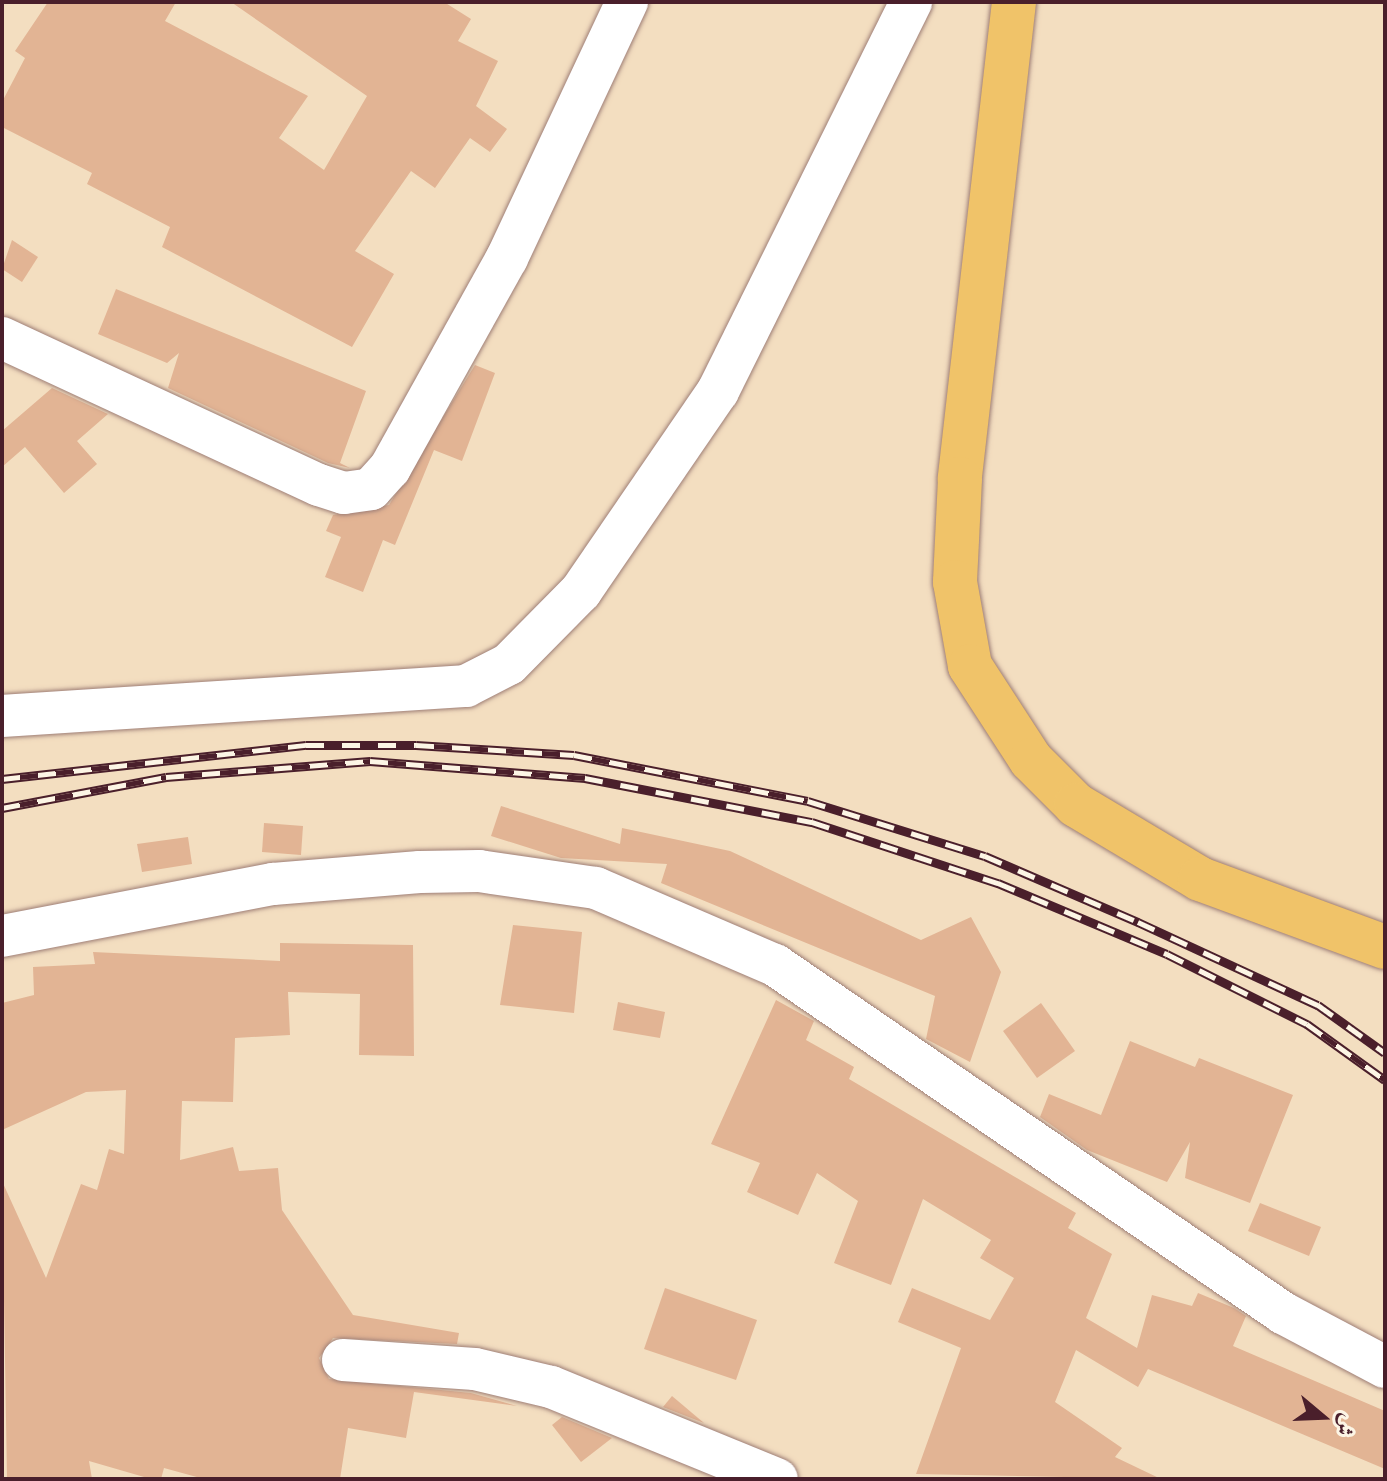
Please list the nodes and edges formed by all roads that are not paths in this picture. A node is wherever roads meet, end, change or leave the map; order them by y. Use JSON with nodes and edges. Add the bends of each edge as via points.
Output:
{"nodes":[{"id":1,"x":627,"y":2,"type":"edge"},
{"id":2,"x":911,"y":2,"type":"edge"},
{"id":3,"x":1014,"y":2,"type":"edge"},
{"id":4,"x":2,"y":338,"type":"edge"},
{"id":5,"x":2,"y":716,"type":"edge"},
{"id":6,"x":2,"y":936,"type":"edge"},
{"id":7,"x":1385,"y":947,"type":"edge"},
{"id":8,"x":343,"y":1360,"type":"dead end"},
{"id":9,"x":1385,"y":1367,"type":"edge"},
{"id":10,"x":777,"y":1479,"type":"edge"}],
"edges":[{"from":1,"to":4,"type":"street","via":[[507,258],[390,468],[371,489],[344,493],[319,485]]},
{"from":2,"to":5,"type":"street","via":[[718,391],[581,591],[509,664],[466,686]]},
{"from":3,"to":7,"type":"main road","via":[[960,479],[955,582],[970,666],[1031,760],[1076,805],[1200,879]]},
{"from":6,"to":9,"type":"street","via":[[273,884],[420,872],[479,871],[596,888],[775,965],[1283,1313]]},
{"from":8,"to":10,"type":"street","via":[[448,1366],[551,1387]]}]}
